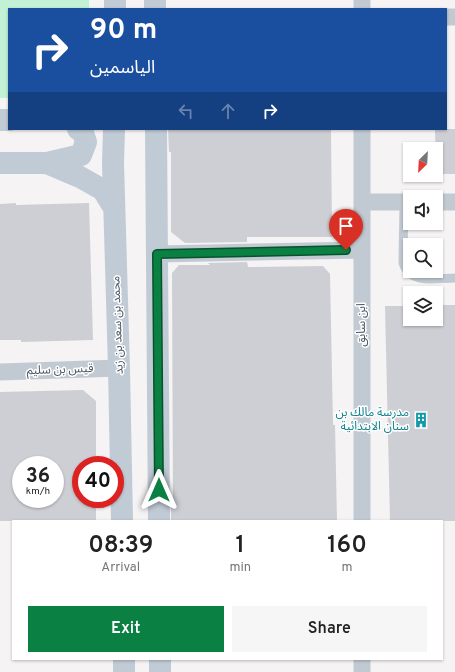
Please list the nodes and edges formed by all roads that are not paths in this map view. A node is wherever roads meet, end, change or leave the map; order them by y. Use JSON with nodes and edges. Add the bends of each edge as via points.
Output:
{"nodes":[{"id":1,"x":82,"y":130,"type":"edge"},
{"id":2,"x":114,"y":130,"type":"edge"},
{"id":3,"x":156,"y":130,"type":"edge"},
{"id":4,"x":362,"y":130,"type":"edge"},
{"id":5,"x":47,"y":163,"type":"junction"},
{"id":6,"x":0,"y":164,"type":"edge"},
{"id":7,"x":362,"y":202,"type":"junction"},
{"id":8,"x":403,"y":202,"type":"edge"},
{"id":9,"x":443,"y":202,"type":"edge"},
{"id":10,"x":455,"y":202,"type":"edge"},
{"id":11,"x":114,"y":208,"type":"junction"},
{"id":12,"x":405,"y":230,"type":"edge"},
{"id":13,"x":362,"y":250,"type":"junction"},
{"id":14,"x":157,"y":254,"type":"junction"},
{"id":15,"x":455,"y":278,"type":"edge"},
{"id":16,"x":119,"y":368,"type":"junction"},
{"id":17,"x":0,"y":372,"type":"edge"},
{"id":18,"x":122,"y":520,"type":"edge"},
{"id":19,"x":159,"y":520,"type":"edge"},
{"id":20,"x":362,"y":520,"type":"edge"},
{"id":21,"x":124,"y":660,"type":"edge"},
{"id":22,"x":160,"y":660,"type":"edge"},
{"id":23,"x":362,"y":660,"type":"edge"},
{"id":24,"x":124,"y":672,"type":"edge"},
{"id":25,"x":160,"y":672,"type":"edge"},
{"id":26,"x":362,"y":672,"type":"edge"}],
"edges":[{"from":1,"to":5,"type":"street","via":[[86,142],[81,155]]},
{"from":2,"to":11,"type":"street","name":"محمد بن سعد بن زيد"},
{"from":3,"to":14,"type":"street"},
{"from":4,"to":7,"type":"street","name":"ابن سابق"},
{"from":5,"to":6,"type":"street"},
{"from":5,"to":11,"type":"street","via":[[103,190]]},
{"from":7,"to":8,"type":"street"},
{"from":7,"to":13,"type":"street","name":"ابن سابق"},
{"from":9,"to":10,"type":"street"},
{"from":11,"to":16,"type":"street","name":"محمد بن سعد بن زيد"},
{"from":12,"to":15,"type":"lane","via":[[403,263],[411,275],[418,278]]},
{"from":13,"to":14,"type":"street"},
{"from":13,"to":20,"type":"street","name":"ابن سابق"},
{"from":14,"to":19,"type":"street"},
{"from":16,"to":17,"type":"street","name":"قيس بن سليم"},
{"from":16,"to":18,"type":"street","name":"محمد بن سعد بن زيد"},
{"from":21,"to":24,"type":"street"},
{"from":22,"to":25,"type":"street"},
{"from":23,"to":26,"type":"street"}]}
